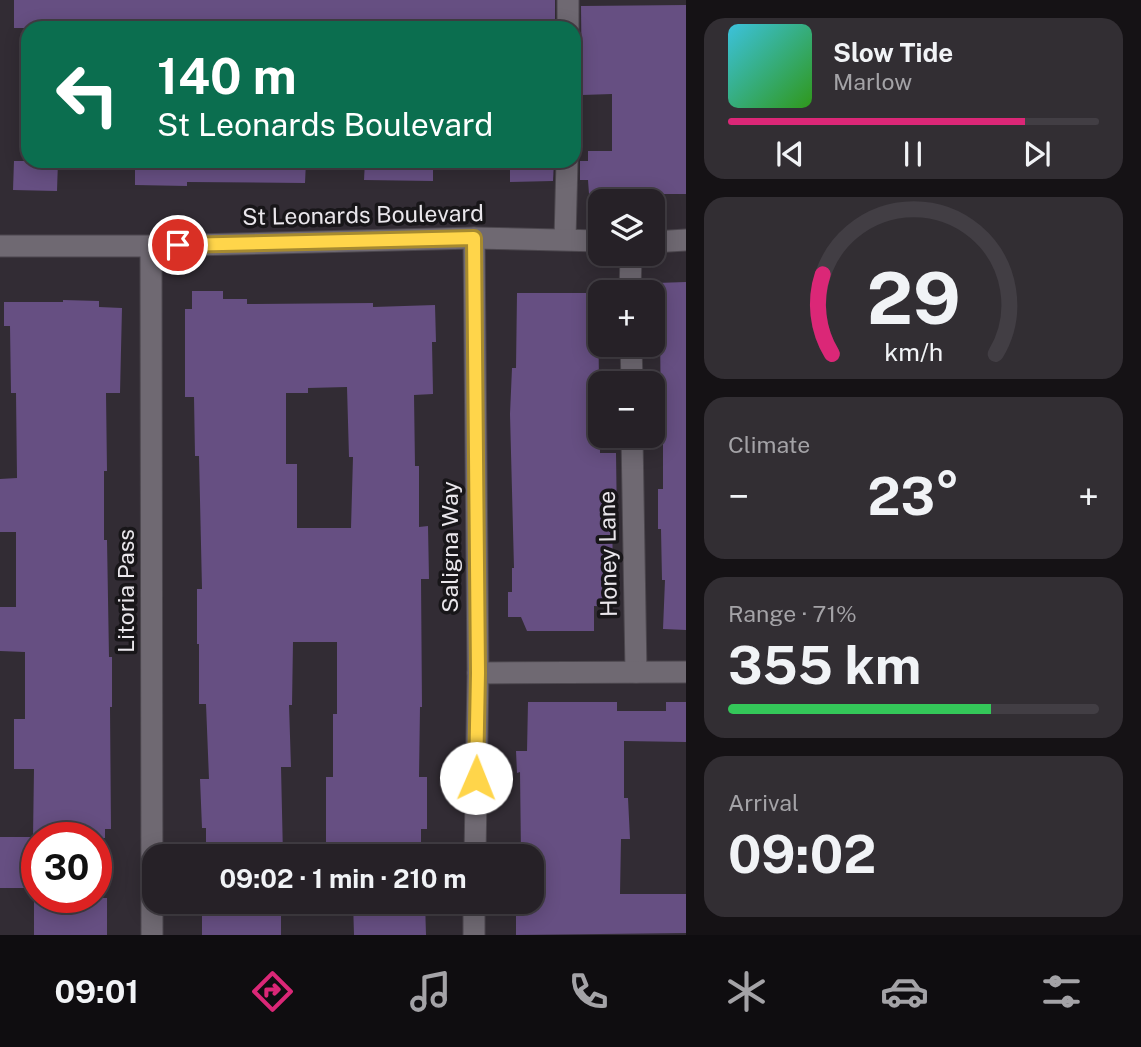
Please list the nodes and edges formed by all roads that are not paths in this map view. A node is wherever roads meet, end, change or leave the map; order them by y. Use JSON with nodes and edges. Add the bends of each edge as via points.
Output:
{"nodes":[{"id":1,"x":568,"y":0,"type":"edge"},
{"id":2,"x":568,"y":21,"type":"edge"},
{"id":3,"x":567,"y":168,"type":"edge"},
{"id":4,"x":474,"y":238,"type":"junction"},
{"id":5,"x":565,"y":239,"type":"junction"},
{"id":6,"x":686,"y":240,"type":"edge"},
{"id":7,"x":588,"y":241,"type":"edge"},
{"id":8,"x":665,"y":241,"type":"edge"},
{"id":9,"x":0,"y":246,"type":"edge"},
{"id":10,"x":151,"y":246,"type":"junction"},
{"id":11,"x":632,"y":448,"type":"edge"},
{"id":12,"x":636,"y":672,"type":"junction"},
{"id":13,"x":686,"y":672,"type":"edge"},
{"id":14,"x":478,"y":673,"type":"junction"},
{"id":15,"x":475,"y":844,"type":"edge"},
{"id":16,"x":474,"y":914,"type":"edge"},
{"id":17,"x":152,"y":935,"type":"edge"},
{"id":18,"x":474,"y":935,"type":"edge"}],
"edges":[{"from":1,"to":2,"type":"street"},
{"from":3,"to":5,"type":"street"},
{"from":4,"to":5,"type":"street","name":"St Leonards Boulevard"},
{"from":4,"to":10,"type":"street","name":"St Leonards Boulevard"},
{"from":4,"to":14,"type":"street","name":"Saligna Way"},
{"from":5,"to":7,"type":"street","name":"St Leonards Boulevard"},
{"from":6,"to":8,"type":"street"},
{"from":9,"to":10,"type":"street","name":"St Leonards Boulevard"},
{"from":10,"to":17,"type":"street","name":"Litoria Pass"},
{"from":11,"to":12,"type":"street","name":"Honey Lane"},
{"from":12,"to":13,"type":"street"},
{"from":12,"to":14,"type":"street"},
{"from":14,"to":15,"type":"street","name":"Saligna Way"},
{"from":16,"to":18,"type":"street"}]}
